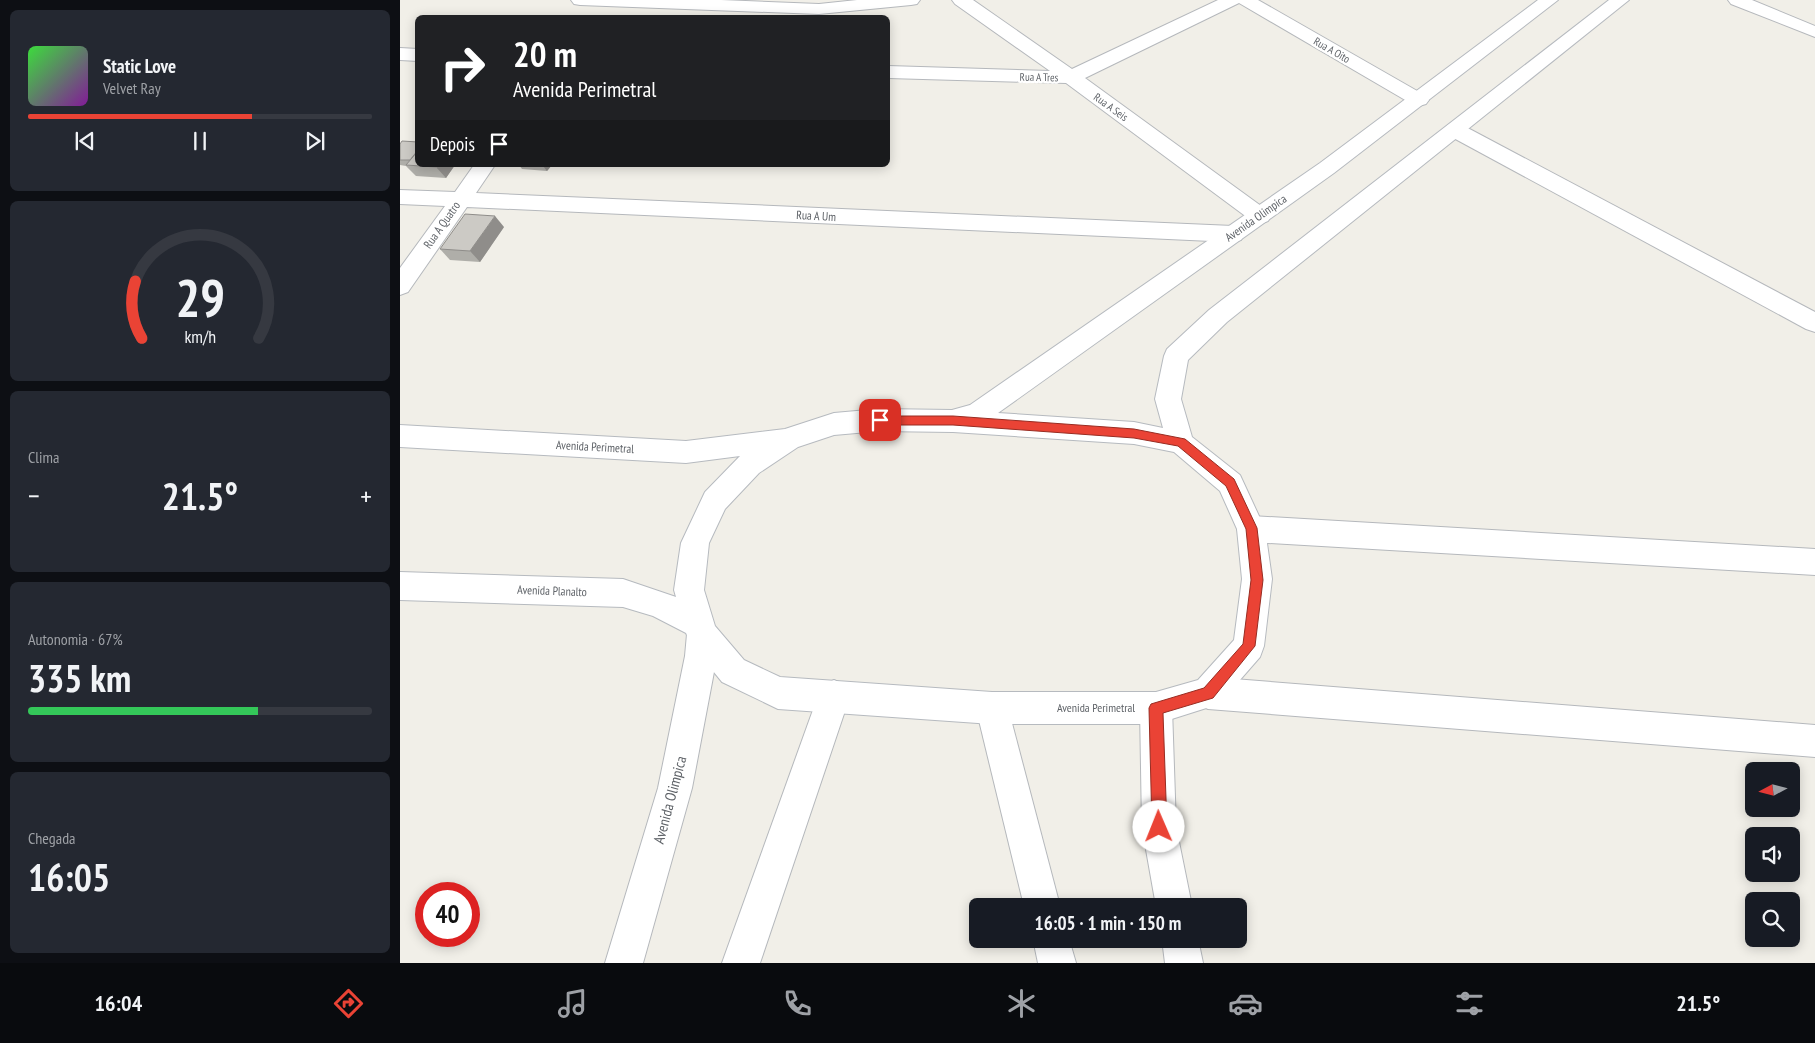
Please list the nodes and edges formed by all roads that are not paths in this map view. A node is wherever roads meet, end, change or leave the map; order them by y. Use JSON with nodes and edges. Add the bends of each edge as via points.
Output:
{"nodes":[{"id":1,"x":580,"y":0,"type":"edge"},
{"id":2,"x":911,"y":0,"type":"edge"},
{"id":3,"x":961,"y":0,"type":"edge"},
{"id":4,"x":1232,"y":0,"type":"edge"},
{"id":5,"x":1246,"y":0,"type":"edge"},
{"id":6,"x":1549,"y":0,"type":"edge"},
{"id":7,"x":1620,"y":0,"type":"edge"},
{"id":8,"x":1737,"y":0,"type":"edge"},
{"id":9,"x":601,"y":1,"type":"edge"},
{"id":10,"x":592,"y":15,"type":"edge"},
{"id":11,"x":1815,"y":32,"type":"edge"},
{"id":12,"x":400,"y":54,"type":"edge"},
{"id":13,"x":415,"y":55,"type":"edge"},
{"id":14,"x":890,"y":72,"type":"edge"},
{"id":15,"x":1071,"y":77,"type":"junction"},
{"id":16,"x":1419,"y":100,"type":"junction"},
{"id":17,"x":1454,"y":130,"type":"junction"},
{"id":18,"x":484,"y":167,"type":"edge"},
{"id":19,"x":400,"y":197,"type":"edge"},
{"id":20,"x":460,"y":200,"type":"junction"},
{"id":21,"x":1260,"y":216,"type":"junction"},
{"id":22,"x":1233,"y":234,"type":"junction"},
{"id":23,"x":400,"y":286,"type":"edge"},
{"id":24,"x":1815,"y":323,"type":"edge"},
{"id":25,"x":953,"y":421,"type":"junction"},
{"id":26,"x":400,"y":436,"type":"edge"},
{"id":27,"x":789,"y":439,"type":"junction"},
{"id":28,"x":1181,"y":442,"type":"junction"},
{"id":29,"x":1252,"y":528,"type":"junction"},
{"id":30,"x":1815,"y":562,"type":"edge"},
{"id":31,"x":400,"y":586,"type":"edge"},
{"id":32,"x":700,"y":629,"type":"junction"},
{"id":33,"x":1208,"y":693,"type":"junction"},
{"id":34,"x":834,"y":696,"type":"junction"},
{"id":35,"x":992,"y":708,"type":"junction"},
{"id":36,"x":1156,"y":708,"type":"junction"},
{"id":37,"x":1815,"y":741,"type":"edge"},
{"id":38,"x":1040,"y":898,"type":"edge"},
{"id":39,"x":1172,"y":898,"type":"edge"},
{"id":40,"x":1053,"y":948,"type":"edge"},
{"id":41,"x":1182,"y":948,"type":"edge"},
{"id":42,"x":624,"y":963,"type":"edge"},
{"id":43,"x":741,"y":963,"type":"edge"},
{"id":44,"x":1057,"y":963,"type":"edge"},
{"id":45,"x":1184,"y":963,"type":"edge"}],
"edges":[{"from":1,"to":9,"type":"street"},
{"from":2,"to":9,"type":"street","via":[[819,8]]},
{"from":3,"to":15,"type":"street","name":"Rua A Seis"},
{"from":4,"to":15,"type":"street","name":"Rua A Tres"},
{"from":5,"to":16,"type":"street","name":"Rua A Oito"},
{"from":6,"to":16,"type":"street","name":"Avenida Olimpica"},
{"from":7,"to":17,"type":"street"},
{"from":8,"to":11,"type":"street"},
{"from":9,"to":10,"type":"street"},
{"from":12,"to":13,"type":"street"},
{"from":14,"to":15,"type":"street","name":"Rua A Tres"},
{"from":15,"to":21,"type":"street","name":"Rua A Seis"},
{"from":16,"to":21,"type":"street","name":"Avenida Olimpica"},
{"from":17,"to":24,"type":"street"},
{"from":17,"to":28,"type":"street","via":[[1218,316],[1176,356],[1168,399]]},
{"from":18,"to":20,"type":"street","name":"Rua A Quatro"},
{"from":19,"to":20,"type":"street","name":"Rua A Um"},
{"from":20,"to":22,"type":"street","name":"Rua A Um"},
{"from":20,"to":23,"type":"street","name":"Rua A Quatro"},
{"from":21,"to":22,"type":"street","name":"Avenida Olimpica"},
{"from":22,"to":25,"type":"street","name":"Avenida Olimpica","via":[[978,413]]},
{"from":25,"to":27,"type":"street","name":"Avenida Perimetral","via":[[880,420],[834,424]]},
{"from":25,"to":28,"type":"street","name":"Avenida Perimetral","via":[[1134,433]]},
{"from":26,"to":27,"type":"street","name":"Avenida Perimetral","via":[[686,452]]},
{"from":27,"to":32,"type":"street","name":"Avenida Perimetral","via":[[749,465],[715,501],[695,543],[689,590]]},
{"from":28,"to":29,"type":"street","name":"Avenida Perimetral","via":[[1230,483]]},
{"from":29,"to":30,"type":"street"},
{"from":29,"to":33,"type":"street","name":"Avenida Perimetral","via":[[1257,580],[1249,646]]},
{"from":31,"to":32,"type":"street","name":"Avenida Planalto","via":[[623,594],[659,604]]},
{"from":32,"to":34,"type":"street","name":"Avenida Perimetral","via":[[733,670],[778,692]]},
{"from":32,"to":42,"type":"street","name":"Avenida Olimpica","via":[[698,675],[675,788]]},
{"from":33,"to":36,"type":"street","name":"Avenida Perimetral"},
{"from":33,"to":37,"type":"street"},
{"from":34,"to":35,"type":"street","name":"Avenida Perimetral"},
{"from":34,"to":43,"type":"street"},
{"from":35,"to":36,"type":"street","name":"Avenida Perimetral"},
{"from":35,"to":38,"type":"street"},
{"from":36,"to":39,"type":"street","via":[[1159,827]]},
{"from":40,"to":44,"type":"street"},
{"from":41,"to":45,"type":"street"}]}
